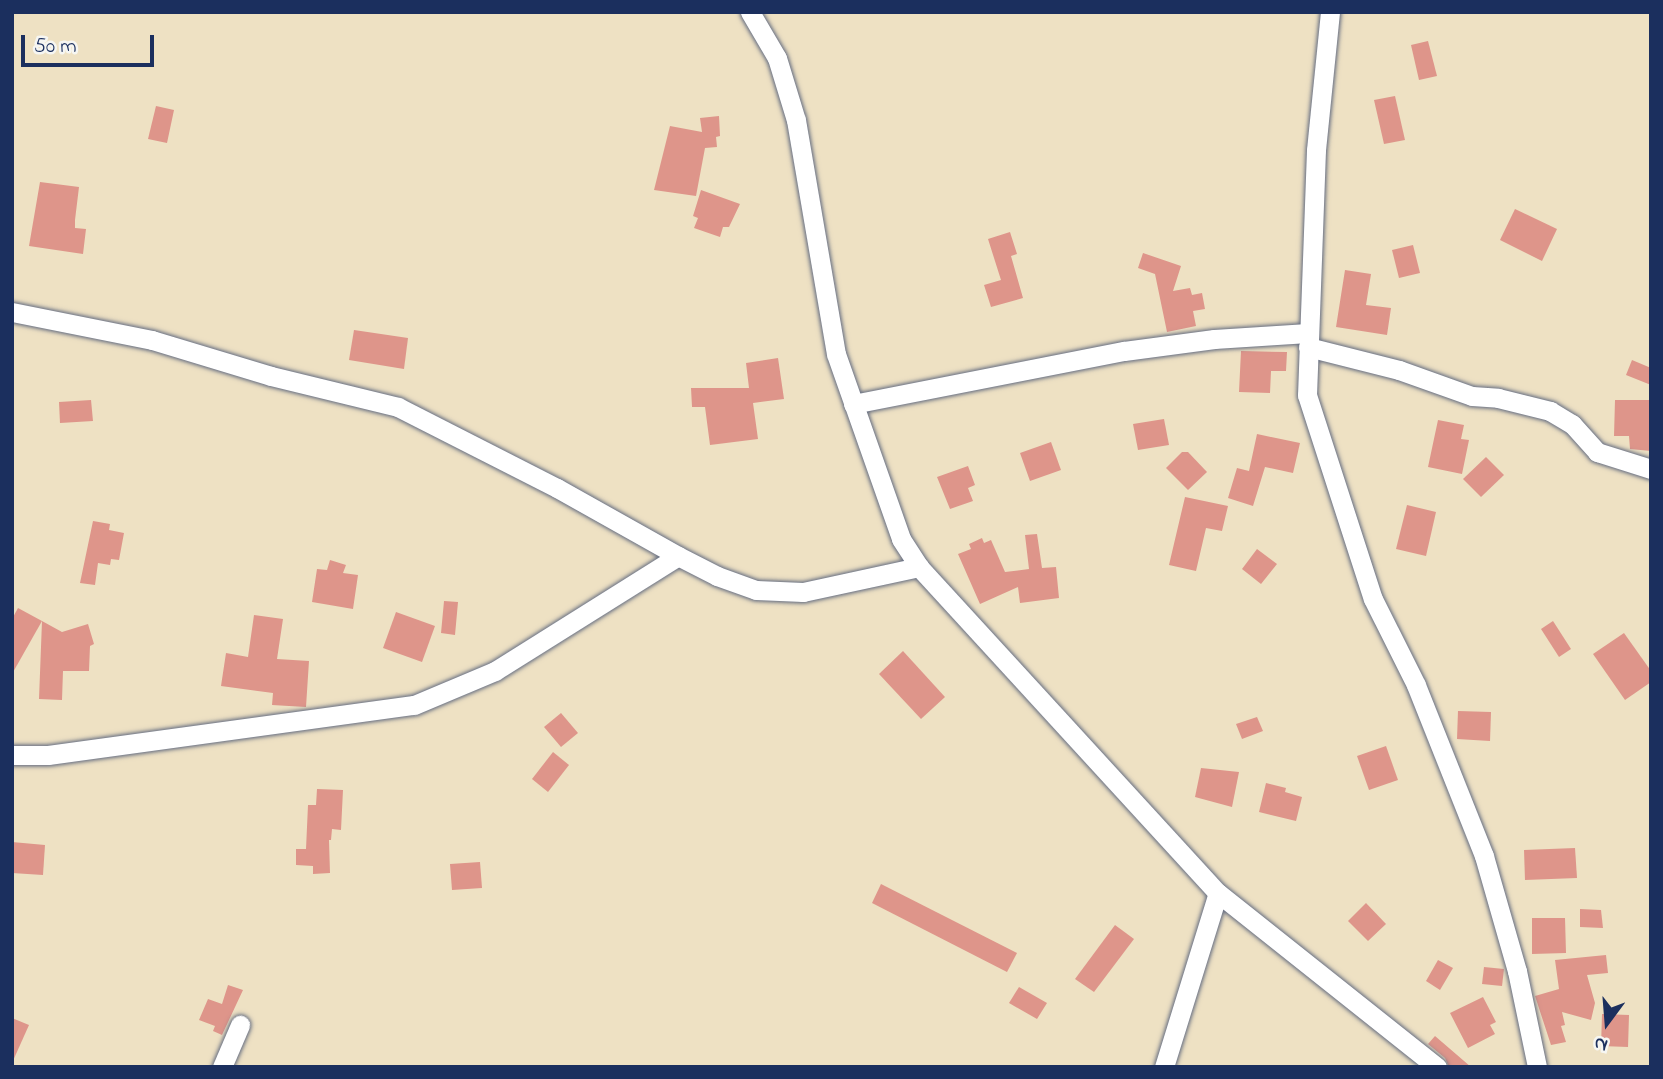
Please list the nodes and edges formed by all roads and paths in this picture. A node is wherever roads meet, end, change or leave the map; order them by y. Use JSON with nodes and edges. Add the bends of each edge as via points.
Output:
{"nodes":[{"id":1,"x":750,"y":12,"type":"edge"},
{"id":2,"x":1330,"y":12,"type":"edge"},
{"id":3,"x":12,"y":312,"type":"edge"},
{"id":4,"x":1308,"y":340,"type":"junction"},
{"id":5,"x":853,"y":404,"type":"junction"},
{"id":6,"x":1651,"y":469,"type":"edge"},
{"id":7,"x":678,"y":556,"type":"junction"},
{"id":8,"x":919,"y":567,"type":"junction"},
{"id":9,"x":12,"y":755,"type":"edge"},
{"id":10,"x":1219,"y":893,"type":"junction"},
{"id":11,"x":240,"y":1025,"type":"dead end"},
{"id":12,"x":222,"y":1067,"type":"edge"},
{"id":13,"x":1164,"y":1067,"type":"edge"},
{"id":14,"x":1437,"y":1067,"type":"edge"},
{"id":15,"x":1537,"y":1067,"type":"edge"}],
"edges":[{"from":1,"to":5,"type":"street","via":[[777,58],[796,120],[836,354]]},
{"from":2,"to":4,"type":"street","via":[[1316,150]]},
{"from":3,"to":7,"type":"street","via":[[152,340],[398,407]]},
{"from":4,"to":5,"type":"street","via":[[1214,339],[1125,351]]},
{"from":4,"to":6,"type":"street","via":[[1472,396],[1550,411],[1572,424],[1597,452]]},
{"from":4,"to":15,"type":"street","via":[[1307,395],[1343,515],[1373,599],[1416,685],[1484,856],[1517,971]]},
{"from":5,"to":8,"type":"street","via":[[901,539]]},
{"from":7,"to":8,"type":"street","via":[[755,590],[803,592]]},
{"from":7,"to":9,"type":"street","via":[[495,671],[414,705],[48,755]]},
{"from":8,"to":10,"type":"street"},
{"from":10,"to":13,"type":"street"},
{"from":10,"to":14,"type":"street"},
{"from":11,"to":12,"type":"street"}]}
